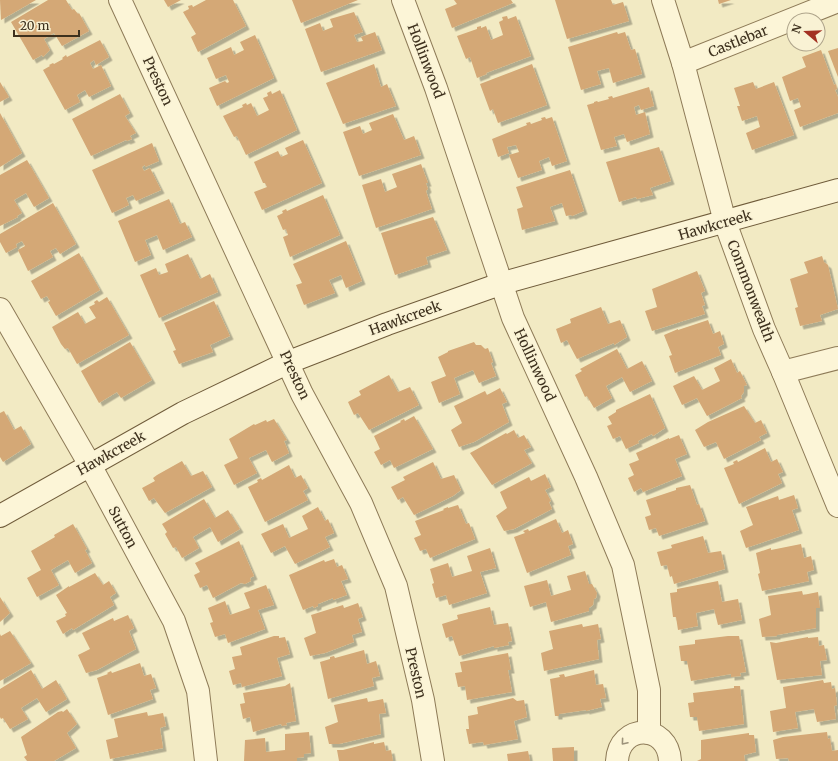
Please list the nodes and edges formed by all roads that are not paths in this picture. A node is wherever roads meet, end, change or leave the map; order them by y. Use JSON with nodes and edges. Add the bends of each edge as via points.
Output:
{"nodes":[{"id":1,"x":120,"y":0,"type":"edge"},
{"id":2,"x":402,"y":0,"type":"edge"},
{"id":3,"x":663,"y":0,"type":"edge"},
{"id":4,"x":838,"y":1,"type":"edge"},
{"id":5,"x":683,"y":63,"type":"junction"},
{"id":6,"x":838,"y":190,"type":"edge"},
{"id":7,"x":725,"y":222,"type":"junction"},
{"id":8,"x":503,"y":283,"type":"junction"},
{"id":9,"x":0,"y":309,"type":"edge"},
{"id":10,"x":838,"y":358,"type":"edge"},
{"id":11,"x":289,"y":362,"type":"junction"},
{"id":12,"x":784,"y":372,"type":"junction"},
{"id":13,"x":90,"y":465,"type":"junction"},
{"id":14,"x":838,"y":506,"type":"edge"},
{"id":15,"x":0,"y":516,"type":"edge"},
{"id":16,"x":649,"y":733,"type":"junction"},
{"id":17,"x":206,"y":761,"type":"edge"},
{"id":18,"x":433,"y":761,"type":"edge"},
{"id":19,"x":617,"y":761,"type":"edge"},
{"id":20,"x":670,"y":761,"type":"edge"}],
"edges":[{"from":1,"to":11,"type":"street","name":"Preston"},
{"from":2,"to":8,"type":"street","name":"Hollinwood","via":[[436,88]]},
{"from":3,"to":5,"type":"street","name":"Commonwealth"},
{"from":4,"to":5,"type":"street","name":"Castlebar"},
{"from":5,"to":7,"type":"street","name":"Commonwealth"},
{"from":6,"to":7,"type":"street","name":"Hawkcreek"},
{"from":7,"to":8,"type":"street","name":"Hawkcreek"},
{"from":7,"to":12,"type":"street","name":"Commonwealth","via":[[764,329]]},
{"from":8,"to":11,"type":"street","name":"Hawkcreek"},
{"from":8,"to":16,"type":"street","name":"Hollinwood","via":[[513,318],[586,477],[622,565],[649,690]]},
{"from":9,"to":13,"type":"street","name":"Sutton"},
{"from":10,"to":12,"type":"street"},
{"from":11,"to":13,"type":"street","name":"Hawkcreek","via":[[183,413]]},
{"from":11,"to":18,"type":"street","name":"Preston","via":[[302,394],[361,504],[396,586],[423,700]]},
{"from":12,"to":14,"type":"street","name":"Commonwealth"},
{"from":13,"to":15,"type":"street","name":"Hawkcreek"},
{"from":13,"to":17,"type":"street","name":"Sutton","via":[[174,621],[198,691]]},
{"from":16,"to":19,"type":"street","one_way":true,"via":[[641,732],[626,739],[617,753]]},
{"from":16,"to":20,"type":"street","via":[[658,736],[665,743]]}]}
